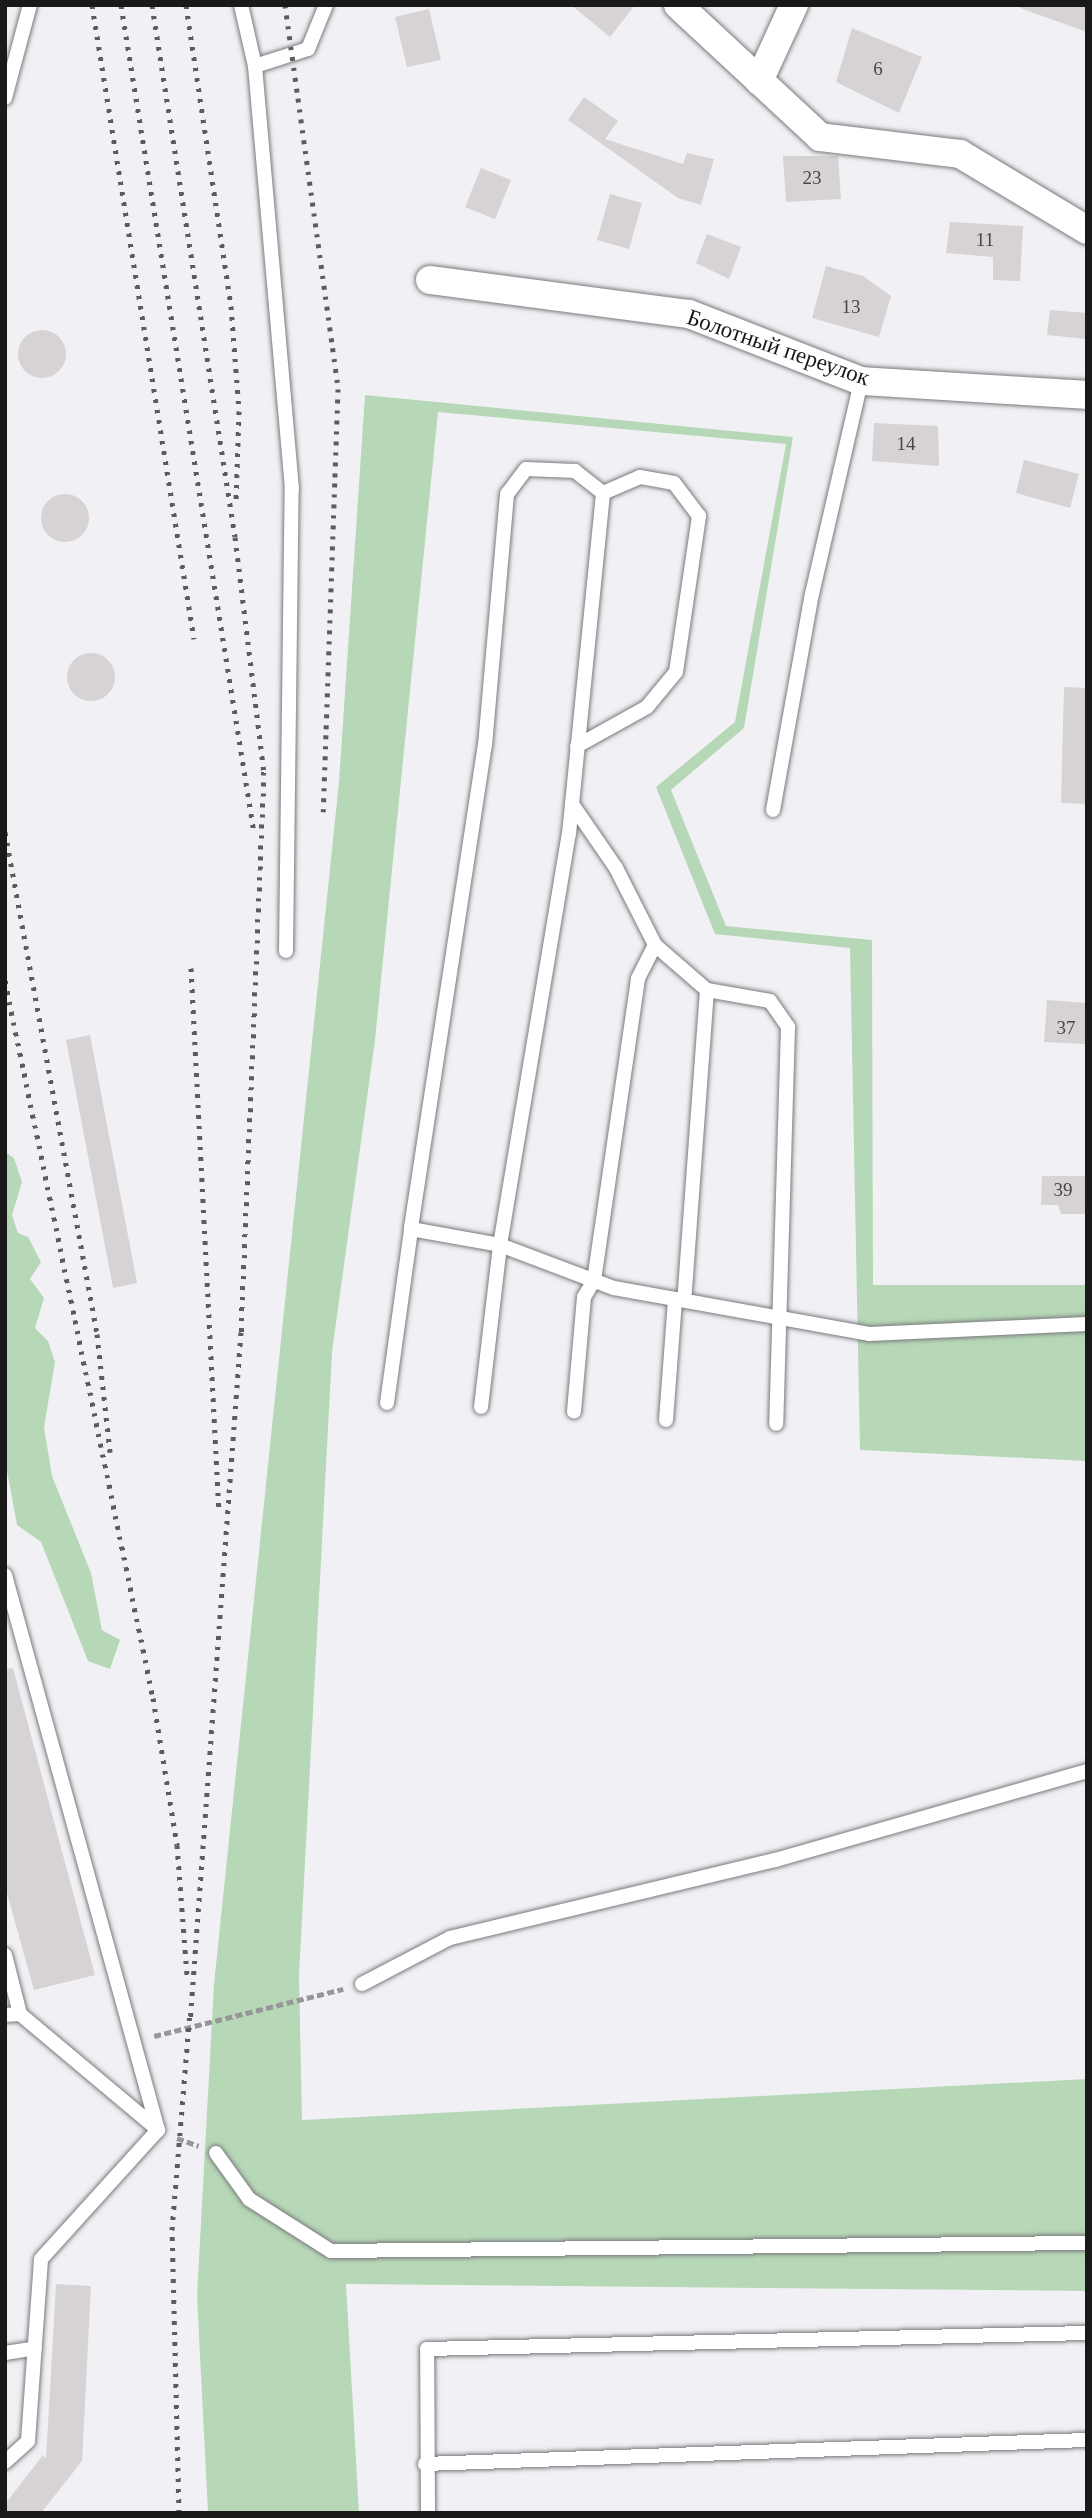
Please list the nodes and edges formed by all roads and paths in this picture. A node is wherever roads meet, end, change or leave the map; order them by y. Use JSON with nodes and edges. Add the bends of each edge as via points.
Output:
{"nodes":[{"id":1,"x":30,"y":5,"type":"edge"},
{"id":2,"x":241,"y":5,"type":"edge"},
{"id":3,"x":326,"y":5,"type":"edge"},
{"id":4,"x":678,"y":5,"type":"edge"},
{"id":5,"x":794,"y":5,"type":"edge"},
{"id":6,"x":255,"y":66,"type":"junction"},
{"id":7,"x":760,"y":81,"type":"junction"},
{"id":8,"x":5,"y":98,"type":"edge"},
{"id":9,"x":1087,"y":230,"type":"edge"},
{"id":10,"x":430,"y":279,"type":"dead end"},
{"id":11,"x":861,"y":381,"type":"junction"},
{"id":12,"x":1087,"y":394,"type":"edge"},
{"id":13,"x":603,"y":493,"type":"junction"},
{"id":14,"x":577,"y":746,"type":"junction"},
{"id":15,"x":572,"y":804,"type":"junction"},
{"id":16,"x":774,"y":810,"type":"dead end"},
{"id":17,"x":655,"y":945,"type":"junction"},
{"id":18,"x":286,"y":951,"type":"dead end"},
{"id":19,"x":707,"y":990,"type":"junction"},
{"id":20,"x":411,"y":1229,"type":"junction"},
{"id":21,"x":500,"y":1244,"type":"junction"},
{"id":22,"x":594,"y":1280,"type":"junction"},
{"id":23,"x":679,"y":1299,"type":"junction"},
{"id":24,"x":782,"y":1318,"type":"junction"},
{"id":25,"x":1087,"y":1324,"type":"edge"},
{"id":26,"x":387,"y":1403,"type":"dead end"},
{"id":27,"x":481,"y":1407,"type":"dead end"},
{"id":28,"x":575,"y":1412,"type":"dead end"},
{"id":29,"x":666,"y":1420,"type":"dead end"},
{"id":30,"x":776,"y":1424,"type":"dead end"},
{"id":31,"x":5,"y":1575,"type":"edge"},
{"id":32,"x":1087,"y":1771,"type":"edge"},
{"id":33,"x":5,"y":1955,"type":"edge"},
{"id":34,"x":362,"y":1983,"type":"joint"},
{"id":35,"x":20,"y":2014,"type":"junction"},
{"id":36,"x":5,"y":2015,"type":"edge"},
{"id":37,"x":133,"y":2040,"type":"junction"},
{"id":38,"x":158,"y":2130,"type":"junction"},
{"id":39,"x":216,"y":2153,"type":"joint"},
{"id":40,"x":1087,"y":2244,"type":"edge"},
{"id":41,"x":1087,"y":2333,"type":"edge"},
{"id":42,"x":35,"y":2348,"type":"junction"},
{"id":43,"x":5,"y":2353,"type":"edge"},
{"id":44,"x":1087,"y":2441,"type":"edge"},
{"id":45,"x":5,"y":2462,"type":"edge"},
{"id":46,"x":425,"y":2464,"type":"junction"},
{"id":47,"x":428,"y":2513,"type":"edge"}],
"edges":[{"from":1,"to":8,"type":"lane"},
{"from":2,"to":6,"type":"lane"},
{"from":3,"to":6,"type":"lane","via":[[308,49]]},
{"from":4,"to":7,"type":"street"},
{"from":5,"to":7,"type":"street"},
{"from":6,"to":18,"type":"lane","via":[[292,489]]},
{"from":7,"to":9,"type":"street","via":[[820,137],[961,154]]},
{"from":10,"to":11,"type":"street","name":"Болотный переулок","via":[[689,314]]},
{"from":11,"to":12,"type":"street","name":"Болотный переулок"},
{"from":11,"to":16,"type":"lane","via":[[812,594]]},
{"from":13,"to":14,"type":"lane"},
{"from":13,"to":14,"type":"lane","via":[[640,477],[674,483],[699,516],[676,672],[647,707]]},
{"from":13,"to":20,"type":"lane","via":[[575,471],[526,469],[507,494],[485,744]]},
{"from":14,"to":15,"type":"lane"},
{"from":15,"to":17,"type":"lane","via":[[616,868]]},
{"from":15,"to":21,"type":"lane"},
{"from":17,"to":19,"type":"lane"},
{"from":17,"to":22,"type":"lane","via":[[638,979]]},
{"from":19,"to":23,"type":"lane"},
{"from":19,"to":24,"type":"lane","via":[[770,1002],[788,1027]]},
{"from":20,"to":21,"type":"lane"},
{"from":20,"to":26,"type":"lane"},
{"from":21,"to":22,"type":"lane"},
{"from":21,"to":27,"type":"lane"},
{"from":22,"to":23,"type":"lane"},
{"from":22,"to":28,"type":"lane","via":[[584,1297]]},
{"from":23,"to":24,"type":"lane"},
{"from":23,"to":29,"type":"lane"},
{"from":24,"to":25,"type":"lane","via":[[869,1334]]},
{"from":24,"to":30,"type":"lane"},
{"from":31,"to":37,"type":"lane"},
{"from":32,"to":34,"type":"lane","via":[[775,1860],[450,1938]]},
{"from":33,"to":35,"type":"lane"},
{"from":34,"to":37,"type":"path","via":[[226,2022]]},
{"from":35,"to":36,"type":"lane"},
{"from":35,"to":38,"type":"lane"},
{"from":37,"to":38,"type":"lane"},
{"from":38,"to":39,"type":"path"},
{"from":38,"to":42,"type":"lane","via":[[41,2259]]},
{"from":39,"to":40,"type":"lane","via":[[249,2199],[331,2251]]},
{"from":41,"to":46,"type":"lane","via":[[427,2349]]},
{"from":42,"to":43,"type":"lane"},
{"from":42,"to":45,"type":"lane","via":[[28,2441]]},
{"from":44,"to":46,"type":"lane"},
{"from":46,"to":47,"type":"lane"}]}
